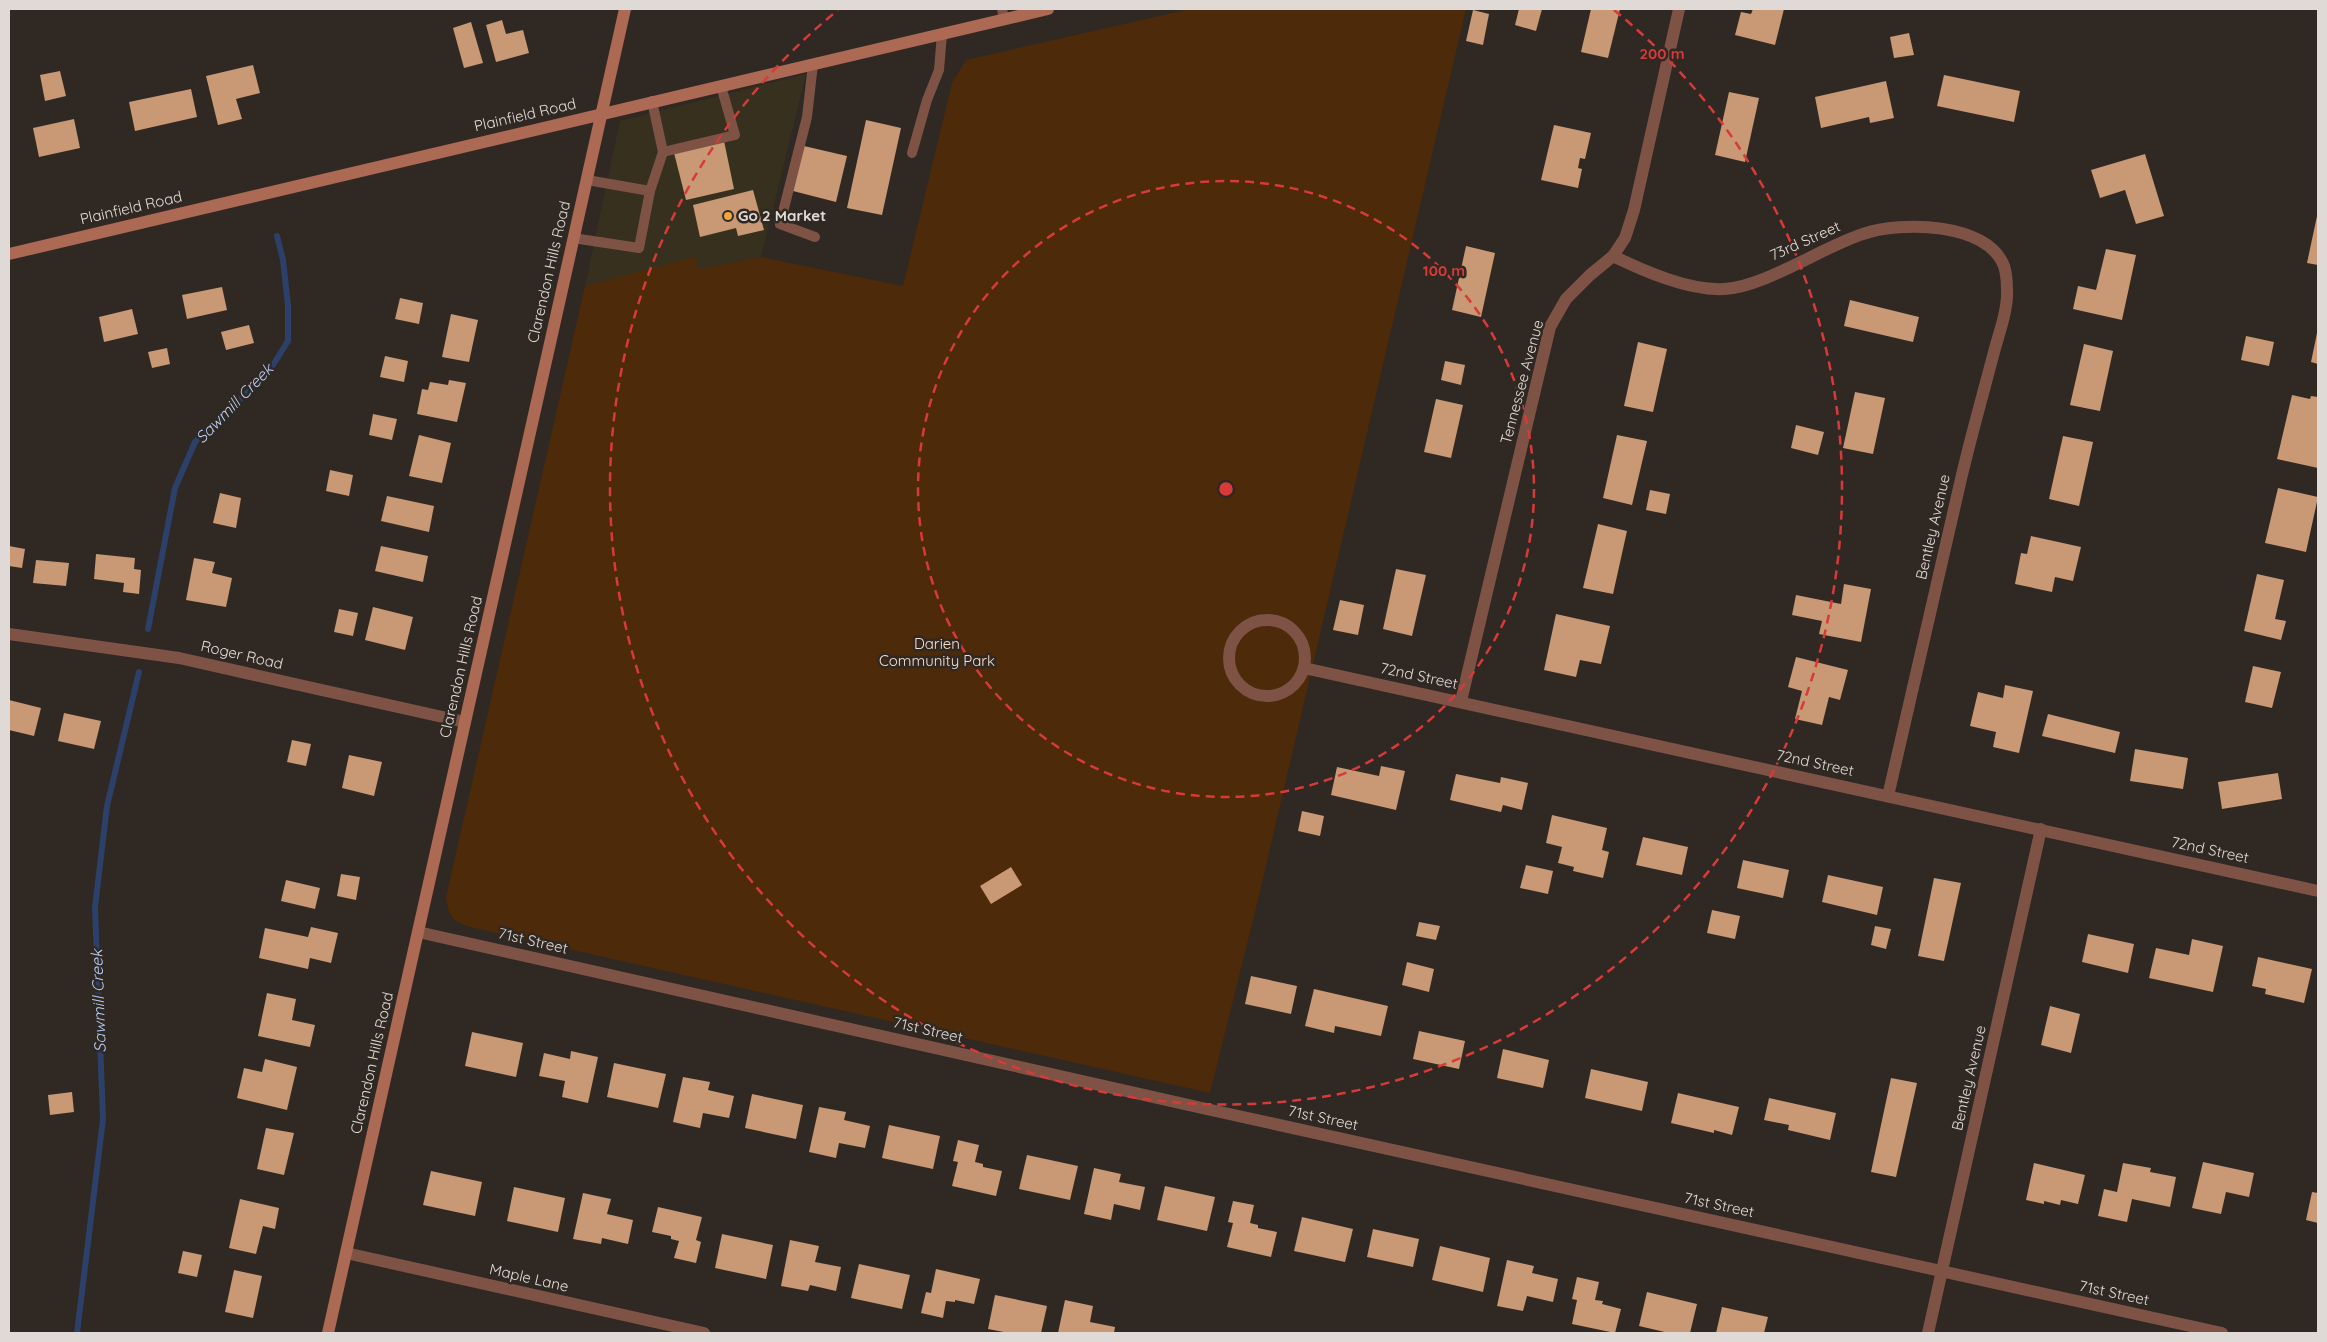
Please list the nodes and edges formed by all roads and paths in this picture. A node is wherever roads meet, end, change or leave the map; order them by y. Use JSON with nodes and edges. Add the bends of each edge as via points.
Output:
{"nodes":[{"id":1,"x":625,"y":9,"type":"edge"},
{"id":2,"x":1048,"y":9,"type":"edge"},
{"id":3,"x":1679,"y":9,"type":"edge"},
{"id":4,"x":1003,"y":14,"type":"edge"},
{"id":5,"x":942,"y":34,"type":"junction"},
{"id":6,"x":812,"y":64,"type":"junction"},
{"id":7,"x":721,"y":86,"type":"junction"},
{"id":8,"x":652,"y":102,"type":"junction"},
{"id":9,"x":601,"y":113,"type":"junction"},
{"id":10,"x":663,"y":152,"type":"junction"},
{"id":11,"x":912,"y":153,"type":"dead end"},
{"id":12,"x":587,"y":180,"type":"junction"},
{"id":13,"x":650,"y":191,"type":"junction"},
{"id":14,"x":815,"y":236,"type":"dead end"},
{"id":15,"x":573,"y":238,"type":"junction"},
{"id":16,"x":9,"y":254,"type":"edge"},
{"id":17,"x":1614,"y":256,"type":"junction"},
{"id":18,"x":2004,"y":266,"type":"joint"},
{"id":19,"x":9,"y":634,"type":"edge"},
{"id":20,"x":1304,"y":668,"type":"junction"},
{"id":21,"x":1461,"y":701,"type":"junction"},
{"id":22,"x":465,"y":722,"type":"junction"},
{"id":23,"x":1888,"y":796,"type":"junction"},
{"id":24,"x":2041,"y":829,"type":"junction"},
{"id":25,"x":2317,"y":887,"type":"edge"},
{"id":26,"x":418,"y":932,"type":"junction"},
{"id":27,"x":346,"y":1254,"type":"junction"},
{"id":28,"x":1942,"y":1271,"type":"junction"},
{"id":29,"x":328,"y":1333,"type":"edge"},
{"id":30,"x":704,"y":1333,"type":"edge"},
{"id":31,"x":1928,"y":1333,"type":"edge"},
{"id":32,"x":2222,"y":1333,"type":"edge"}],
"edges":[{"from":1,"to":9,"type":"street","name":"Clarendon Hills Road"},
{"from":2,"to":4,"type":"street","name":"Plainfield Road"},
{"from":3,"to":17,"type":"street","name":"Tennessee Avenue","via":[[1634,210],[1625,238]]},
{"from":4,"to":5,"type":"street","name":"Plainfield Road"},
{"from":5,"to":6,"type":"street","name":"Plainfield Road"},
{"from":5,"to":11,"type":"lane","via":[[939,70]]},
{"from":6,"to":7,"type":"street","name":"Plainfield Road"},
{"from":6,"to":14,"type":"lane","via":[[808,117],[780,224]]},
{"from":7,"to":8,"type":"street","name":"Plainfield Road"},
{"from":7,"to":10,"type":"lane","via":[[735,135]]},
{"from":8,"to":9,"type":"street","name":"Plainfield Road"},
{"from":8,"to":10,"type":"lane"},
{"from":9,"to":12,"type":"street","name":"Clarendon Hills Road"},
{"from":9,"to":16,"type":"street","name":"Plainfield Road"},
{"from":10,"to":13,"type":"lane"},
{"from":12,"to":13,"type":"lane"},
{"from":12,"to":15,"type":"street","name":"Clarendon Hills Road"},
{"from":13,"to":15,"type":"lane","via":[[639,248]]},
{"from":15,"to":22,"type":"street","name":"Clarendon Hills Road"},
{"from":17,"to":18,"type":"street","name":"73rd Street","via":[[1641,270],[1674,280],[1709,289],[1725,289],[1766,277],[1862,234],[1920,226],[1967,235],[1990,247]]},
{"from":17,"to":21,"type":"street","name":"Tennessee Avenue","via":[[1566,299],[1550,327]]},
{"from":18,"to":23,"type":"street","name":"Bentley Avenue","via":[[2008,291],[2001,326],[1962,476]]},
{"from":19,"to":22,"type":"street","name":"Roger Road","via":[[179,658]]},
{"from":20,"to":20,"type":"street","via":[[1300,678],[1282,694],[1258,695],[1238,683],[1232,672],[1230,649],[1236,637],[1257,622],[1283,624],[1294,631],[1301,642],[1305,654]]},
{"from":20,"to":21,"type":"street","name":"72nd Street"},
{"from":21,"to":23,"type":"street","name":"72nd Street"},
{"from":22,"to":26,"type":"street","name":"Clarendon Hills Road"},
{"from":23,"to":24,"type":"street","name":"72nd Street"},
{"from":24,"to":25,"type":"street","name":"72nd Street"},
{"from":24,"to":28,"type":"street","name":"Bentley Avenue"},
{"from":26,"to":27,"type":"street","name":"Clarendon Hills Road"},
{"from":26,"to":28,"type":"street","name":"71st Street"},
{"from":27,"to":29,"type":"street","name":"Clarendon Hills Road"},
{"from":27,"to":30,"type":"street","name":"Maple Lane"},
{"from":28,"to":31,"type":"street","name":"Bentley Avenue"},
{"from":28,"to":32,"type":"street","name":"71st Street"}]}
